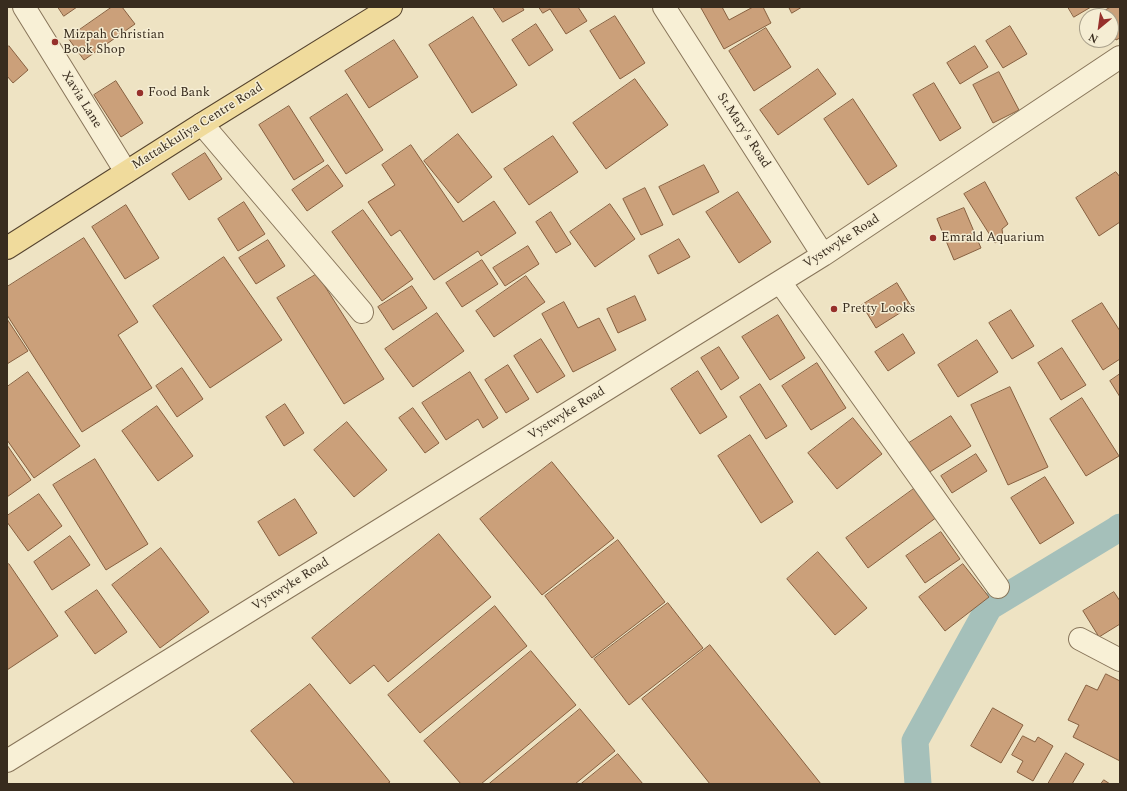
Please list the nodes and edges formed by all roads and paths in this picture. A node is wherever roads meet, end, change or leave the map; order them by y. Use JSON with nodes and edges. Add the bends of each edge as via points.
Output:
{"nodes":[{"id":1,"x":24,"y":7,"type":"edge"},
{"id":2,"x":391,"y":7,"type":"edge"},
{"id":3,"x":664,"y":7,"type":"edge"},
{"id":4,"x":1120,"y":57,"type":"edge"},
{"id":5,"x":202,"y":124,"type":"junction"},
{"id":6,"x":126,"y":172,"type":"junction"},
{"id":7,"x":7,"y":248,"type":"edge"},
{"id":8,"x":823,"y":255,"type":"junction"},
{"id":9,"x":780,"y":282,"type":"junction"},
{"id":10,"x":362,"y":312,"type":"dead end"},
{"id":11,"x":998,"y":587,"type":"dead end"},
{"id":12,"x":1080,"y":639,"type":"dead end"},
{"id":13,"x":1120,"y":660,"type":"edge"},
{"id":14,"x":7,"y":761,"type":"edge"}],
"edges":[{"from":1,"to":6,"type":"street","name":"Xavia Lane"},
{"from":2,"to":5,"type":"main road","name":"Mattakkuliya Centre Road"},
{"from":3,"to":8,"type":"street","name":"St.Mary's Road"},
{"from":4,"to":8,"type":"street","name":"Vystwyke Road"},
{"from":5,"to":6,"type":"main road","name":"Mattakkuliya Centre Road"},
{"from":5,"to":10,"type":"street"},
{"from":6,"to":7,"type":"main road","name":"Mattakkuliya Centre Road"},
{"from":8,"to":9,"type":"street","name":"Vystwyke Road"},
{"from":9,"to":11,"type":"street"},
{"from":9,"to":14,"type":"street","name":"Vystwyke Road"},
{"from":12,"to":13,"type":"street"}]}
